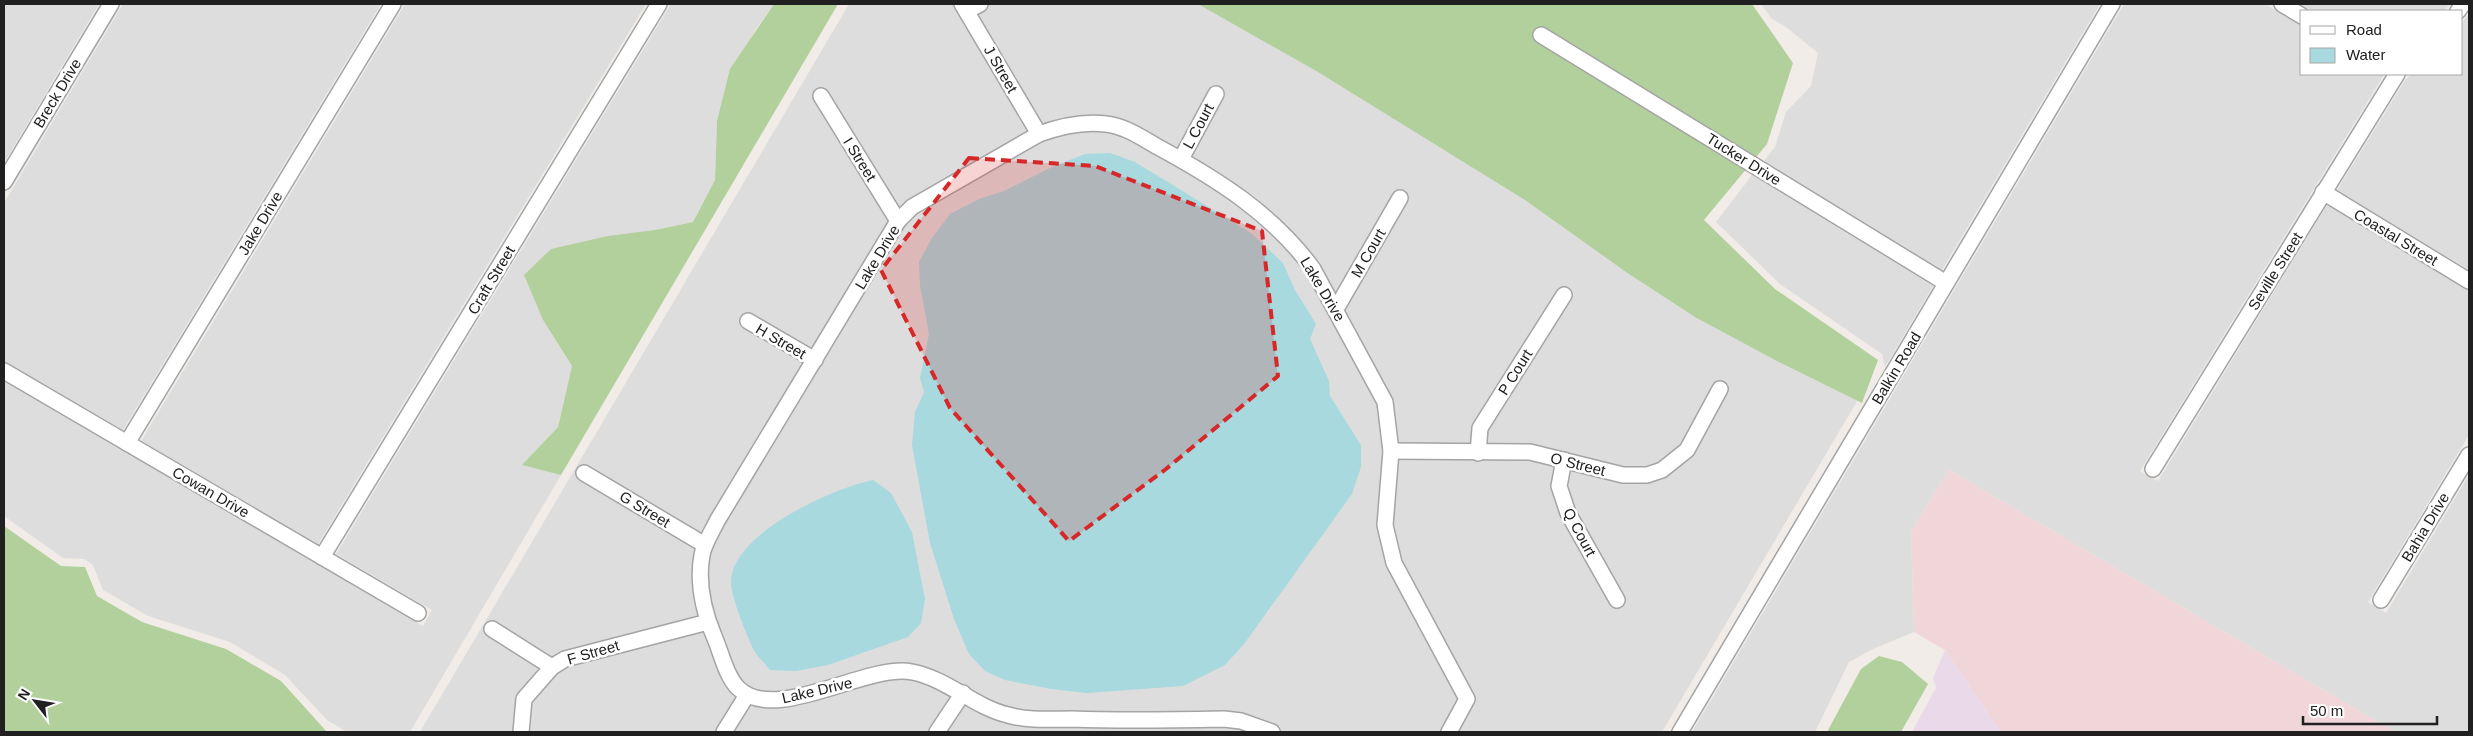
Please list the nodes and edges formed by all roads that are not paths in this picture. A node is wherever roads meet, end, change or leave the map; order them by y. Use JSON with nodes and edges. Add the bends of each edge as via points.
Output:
{"nodes":[{"id":1,"x":111,"y":4,"type":"edge"},
{"id":2,"x":393,"y":4,"type":"edge"},
{"id":3,"x":659,"y":4,"type":"edge"},
{"id":4,"x":2112,"y":4,"type":"edge"},
{"id":5,"x":2282,"y":4,"type":"edge"},
{"id":6,"x":969,"y":6,"type":"edge"},
{"id":7,"x":2300,"y":15,"type":"edge"},
{"id":8,"x":1541,"y":35,"type":"dead end"},
{"id":9,"x":2396,"y":75,"type":"edge"},
{"id":10,"x":1216,"y":94,"type":"dead end"},
{"id":11,"x":821,"y":96,"type":"dead end"},
{"id":12,"x":1039,"y":134,"type":"junction"},
{"id":13,"x":1181,"y":159,"type":"junction"},
{"id":14,"x":4,"y":182,"type":"edge"},
{"id":15,"x":2323,"y":192,"type":"junction"},
{"id":16,"x":1400,"y":198,"type":"dead end"},
{"id":17,"x":898,"y":221,"type":"junction"},
{"id":18,"x":2469,"y":281,"type":"edge"},
{"id":19,"x":1946,"y":283,"type":"junction"},
{"id":20,"x":1564,"y":295,"type":"dead end"},
{"id":21,"x":1336,"y":309,"type":"junction"},
{"id":22,"x":748,"y":321,"type":"dead end"},
{"id":23,"x":815,"y":360,"type":"junction"},
{"id":24,"x":4,"y":371,"type":"edge"},
{"id":25,"x":1720,"y":389,"type":"dead end"},
{"id":26,"x":127,"y":443,"type":"junction"},
{"id":27,"x":1391,"y":451,"type":"junction"},
{"id":28,"x":1478,"y":453,"type":"junction"},
{"id":29,"x":2469,"y":455,"type":"edge"},
{"id":30,"x":1564,"y":460,"type":"junction"},
{"id":31,"x":2153,"y":469,"type":"dead end"},
{"id":32,"x":584,"y":473,"type":"dead end"},
{"id":33,"x":705,"y":545,"type":"junction"},
{"id":34,"x":322,"y":557,"type":"junction"},
{"id":35,"x":1617,"y":600,"type":"dead end"},
{"id":36,"x":2381,"y":600,"type":"dead end"},
{"id":37,"x":418,"y":613,"type":"dead end"},
{"id":38,"x":708,"y":622,"type":"junction"},
{"id":39,"x":492,"y":629,"type":"dead end"},
{"id":40,"x":552,"y":667,"type":"junction"},
{"id":41,"x":963,"y":693,"type":"junction"},
{"id":42,"x":747,"y":694,"type":"junction"},
{"id":43,"x":1086,"y":726,"type":"edge"},
{"id":44,"x":521,"y":732,"type":"edge"},
{"id":45,"x":724,"y":732,"type":"edge"},
{"id":46,"x":937,"y":732,"type":"edge"},
{"id":47,"x":1272,"y":732,"type":"edge"},
{"id":48,"x":1449,"y":732,"type":"edge"},
{"id":49,"x":1680,"y":732,"type":"edge"}],
"edges":[{"from":1,"to":14,"type":"street","name":"Breck Drive"},
{"from":2,"to":26,"type":"street","name":"Jake Drive"},
{"from":3,"to":34,"type":"street","name":"Craft Street"},
{"from":4,"to":19,"type":"street","name":"Balkin Road"},
{"from":5,"to":7,"type":"street"},
{"from":6,"to":12,"type":"street","name":"J Street"},
{"from":8,"to":19,"type":"street","name":"Tucker Drive"},
{"from":9,"to":15,"type":"street","name":"Seville Street"},
{"from":10,"to":13,"type":"street","name":"L Court"},
{"from":11,"to":17,"type":"street","name":"I Street"},
{"from":12,"to":13,"type":"street","name":"Lake Drive","via":[[1082,123],[1107,124],[1123,128]]},
{"from":12,"to":17,"type":"street","name":"Lake Drive","via":[[912,207]]},
{"from":13,"to":21,"type":"street","name":"Lake Drive","via":[[1249,203],[1277,226],[1299,249]]},
{"from":15,"to":18,"type":"street","name":"Coastal Street"},
{"from":15,"to":31,"type":"street","name":"Seville Street"},
{"from":16,"to":21,"type":"street","name":"M Court"},
{"from":17,"to":23,"type":"street","name":"Lake Drive"},
{"from":19,"to":49,"type":"street","name":"Balkin Road"},
{"from":20,"to":28,"type":"street","name":"P Court","via":[[1480,428]]},
{"from":21,"to":27,"type":"street","name":"Lake Drive","via":[[1385,402]]},
{"from":22,"to":23,"type":"street","name":"H Street"},
{"from":23,"to":33,"type":"street","name":"Lake Drive"},
{"from":24,"to":26,"type":"street","name":"Cowan Drive"},
{"from":25,"to":30,"type":"street","name":"O Street","via":[[1686,450],[1662,470],[1646,475],[1623,474]]},
{"from":26,"to":34,"type":"street","name":"Cowan Drive"},
{"from":27,"to":28,"type":"street","name":"O Street"},
{"from":27,"to":48,"type":"street","name":"Lake Drive","via":[[1385,525],[1394,563],[1466,699]]},
{"from":28,"to":30,"type":"street","name":"O Street","via":[[1530,452]]},
{"from":29,"to":36,"type":"street","name":"Bahia Drive"},
{"from":30,"to":35,"type":"street","name":"Q Court","via":[[1559,486],[1568,513]]},
{"from":32,"to":33,"type":"street","name":"G Street"},
{"from":33,"to":38,"type":"street","name":"Lake Drive","via":[[701,580]]},
{"from":34,"to":37,"type":"street","name":"Cowan Drive"},
{"from":38,"to":40,"type":"street","name":"F Street","via":[[565,659]]},
{"from":38,"to":42,"type":"street","name":"Lake Drive","via":[[735,683]]},
{"from":39,"to":40,"type":"street"},
{"from":40,"to":44,"type":"street","name":"F Street","via":[[524,699]]},
{"from":41,"to":42,"type":"street","name":"Lake Drive","via":[[936,679],[896,671],[800,696],[768,700]]},
{"from":41,"to":43,"type":"street","name":"Lake Drive","via":[[986,708],[1008,715]]},
{"from":41,"to":46,"type":"street"},
{"from":42,"to":45,"type":"street"},
{"from":43,"to":47,"type":"street","name":"Lake Drive","via":[[1224,719],[1241,721]]}]}
